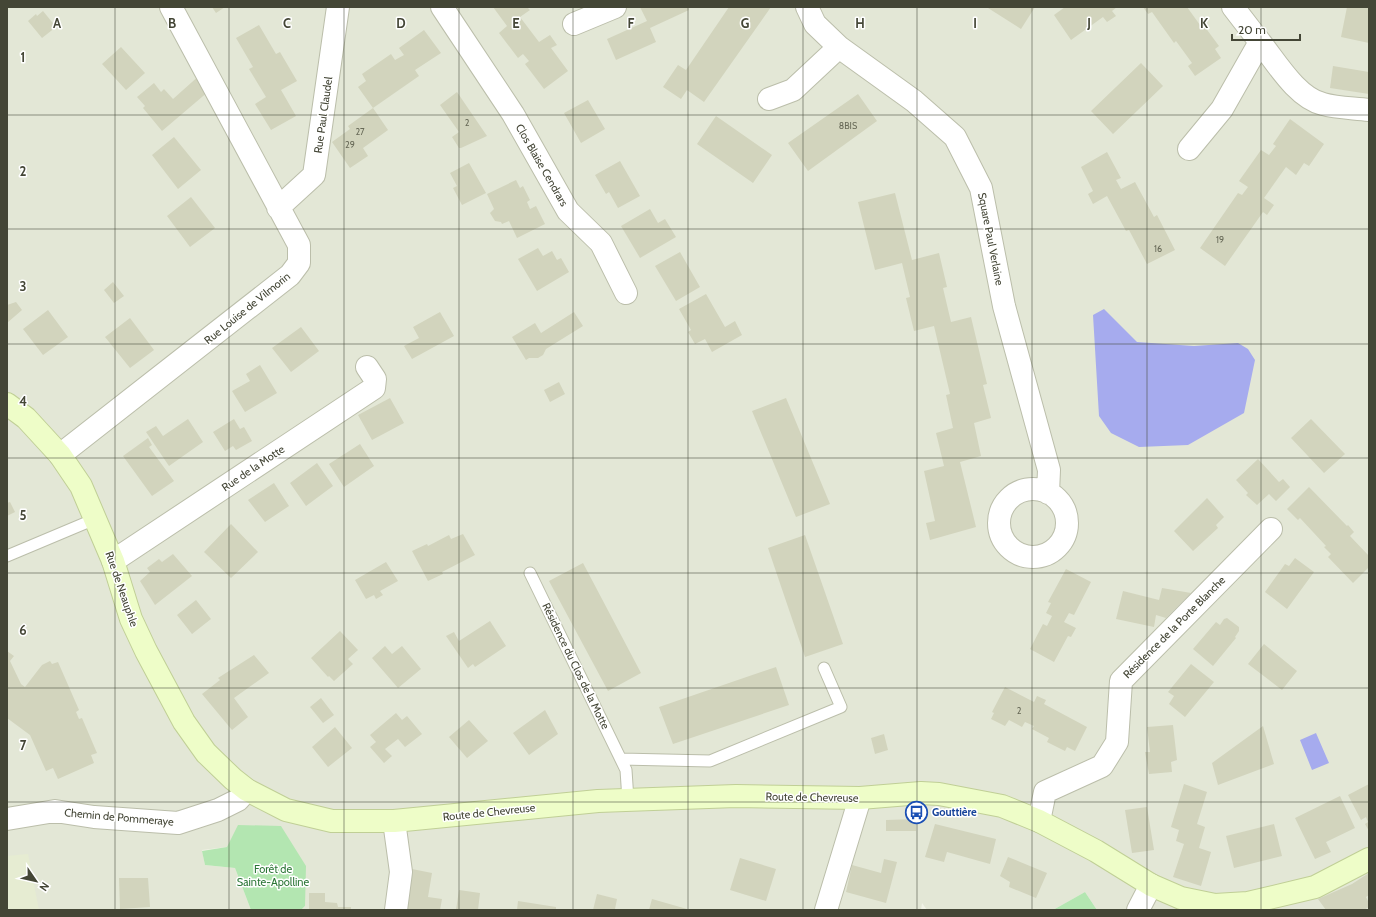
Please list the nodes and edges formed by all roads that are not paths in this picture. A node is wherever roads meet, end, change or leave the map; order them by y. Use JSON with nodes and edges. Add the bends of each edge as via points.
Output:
{"nodes":[{"id":1,"x":171,"y":7,"type":"edge"},
{"id":2,"x":338,"y":7,"type":"edge"},
{"id":3,"x":442,"y":7,"type":"edge"},
{"id":4,"x":615,"y":7,"type":"edge"},
{"id":5,"x":807,"y":7,"type":"edge"},
{"id":6,"x":1233,"y":7,"type":"edge"},
{"id":7,"x":574,"y":24,"type":"dead end"},
{"id":8,"x":1260,"y":42,"type":"junction"},
{"id":9,"x":839,"y":47,"type":"junction"},
{"id":10,"x":769,"y":99,"type":"dead end"},
{"id":11,"x":1369,"y":110,"type":"edge"},
{"id":12,"x":1189,"y":149,"type":"dead end"},
{"id":13,"x":278,"y":208,"type":"junction"},
{"id":14,"x":626,"y":293,"type":"dead end"},
{"id":15,"x":367,"y":367,"type":"dead end"},
{"id":16,"x":7,"y":404,"type":"edge"},
{"id":17,"x":60,"y":455,"type":"junction"},
{"id":18,"x":1048,"y":493,"type":"dead end"},
{"id":19,"x":95,"y":519,"type":"junction"},
{"id":20,"x":1271,"y":529,"type":"dead end"},
{"id":21,"x":7,"y":556,"type":"edge"},
{"id":22,"x":113,"y":561,"type":"junction"},
{"id":23,"x":530,"y":573,"type":"dead end"},
{"id":24,"x":824,"y":668,"type":"dead end"},
{"id":25,"x":621,"y":759,"type":"junction"},
{"id":26,"x":240,"y":784,"type":"junction"},
{"id":27,"x":860,"y":798,"type":"junction"},
{"id":28,"x":628,"y":800,"type":"junction"},
{"id":29,"x":7,"y":819,"type":"edge"},
{"id":30,"x":1039,"y":821,"type":"junction"},
{"id":31,"x":394,"y":822,"type":"junction"},
{"id":32,"x":1369,"y":859,"type":"edge"},
{"id":33,"x":1151,"y":885,"type":"junction"},
{"id":34,"x":396,"y":910,"type":"edge"},
{"id":35,"x":826,"y":910,"type":"edge"},
{"id":36,"x":1138,"y":910,"type":"edge"}],
"edges":[{"from":1,"to":13,"type":"street","name":"Rue Louise de Vilmorin"},
{"from":2,"to":13,"type":"street","name":"Rue Paul Claudel","via":[[314,175]]},
{"from":3,"to":14,"type":"street","name":"Clos Blaise Cendrars","via":[[513,114],[568,211],[601,243]]},
{"from":4,"to":7,"type":"street"},
{"from":5,"to":9,"type":"street","name":"Square Paul Verlaine","via":[[814,24]]},
{"from":6,"to":8,"type":"street"},
{"from":8,"to":11,"type":"street","via":[[1298,90],[1309,99],[1322,104]]},
{"from":8,"to":12,"type":"street","via":[[1222,109]]},
{"from":9,"to":10,"type":"street","via":[[793,90]]},
{"from":9,"to":18,"type":"street","name":"Square Paul Verlaine","via":[[914,101],[955,138],[981,188],[1004,306],[1049,470]]},
{"from":13,"to":17,"type":"street","name":"Rue Louise de Vilmorin","via":[[299,245],[299,262],[290,275]]},
{"from":15,"to":22,"type":"street","name":"Rue de la Motte","via":[[375,379],[374,388]]},
{"from":16,"to":17,"type":"street","name":"Rue de Neauphle","via":[[26,418]]},
{"from":17,"to":19,"type":"street","name":"Rue de Neauphle","via":[[81,486]]},
{"from":19,"to":21,"type":"lane"},
{"from":19,"to":22,"type":"street","name":"Rue de Neauphle"},
{"from":20,"to":30,"type":"street","name":"Résidence de la Porte Blanche","via":[[1121,681],[1117,742],[1102,766],[1045,792]]},
{"from":22,"to":26,"type":"street","name":"Rue de Neauphle","via":[[131,619],[184,722],[206,753]]},
{"from":23,"to":25,"type":"lane","name":"Résidence du Clos de la Motte"},
{"from":24,"to":25,"type":"lane","via":[[841,707],[710,761]]},
{"from":25,"to":28,"type":"lane","name":"Résidence du Clos de la Motte","via":[[626,770]]},
{"from":26,"to":29,"type":"street","name":"Chemin de Pommeraye","via":[[238,800],[218,810],[178,822],[55,811]]},
{"from":26,"to":31,"type":"street","name":"Route de Chevreuse","via":[[286,810],[332,821]]},
{"from":27,"to":28,"type":"street","name":"Route de Chevreuse","via":[[736,796]]},
{"from":27,"to":30,"type":"street","name":"Route de Chevreuse","via":[[939,794],[1002,806]]},
{"from":27,"to":35,"type":"street"},
{"from":28,"to":31,"type":"street","name":"Route de Chevreuse"},
{"from":30,"to":33,"type":"street","name":"Route de Chevreuse","via":[[1096,851]]},
{"from":31,"to":34,"type":"street","via":[[401,872]]},
{"from":32,"to":33,"type":"street","name":"Route de Chevreuse","via":[[1315,887],[1248,903],[1215,905],[1181,898]]},
{"from":33,"to":36,"type":"street"}]}
